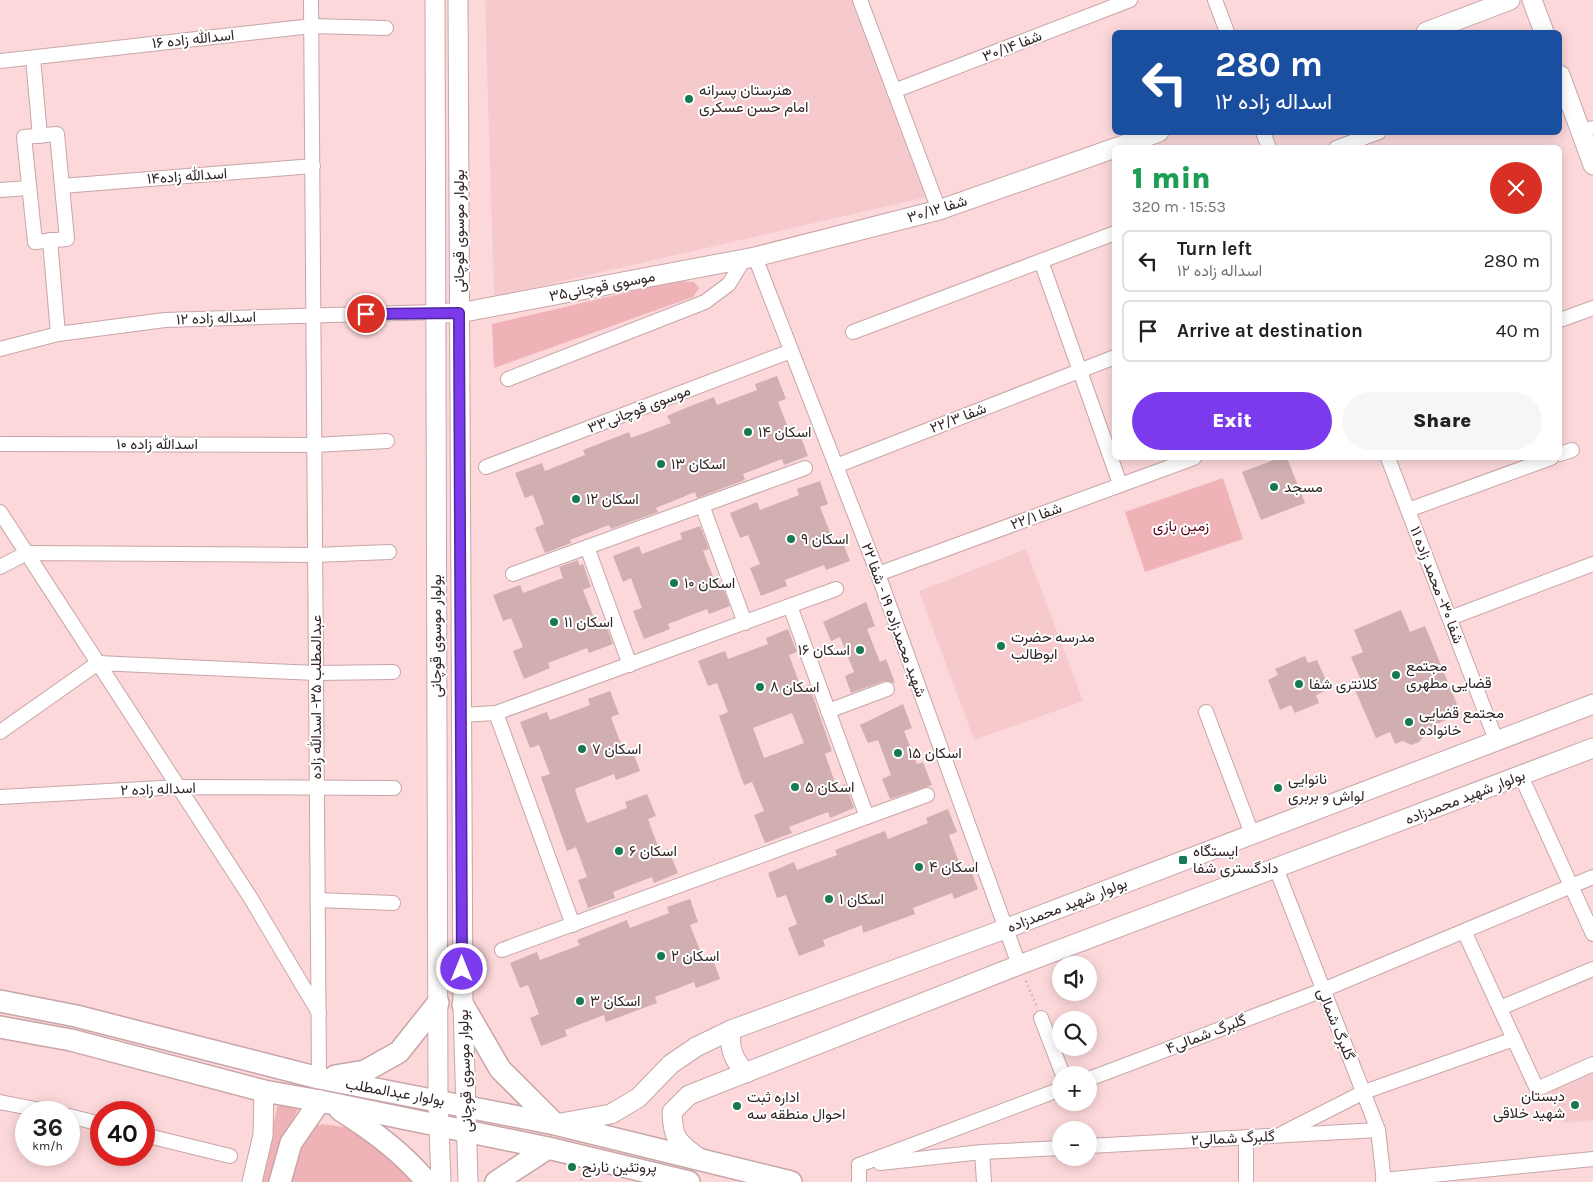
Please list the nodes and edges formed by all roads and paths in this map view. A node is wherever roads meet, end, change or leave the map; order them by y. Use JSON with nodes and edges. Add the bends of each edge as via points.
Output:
{"nodes":[{"id":1,"x":311,"y":0,"type":"edge"},
{"id":2,"x":435,"y":0,"type":"edge"},
{"id":3,"x":458,"y":0,"type":"edge"},
{"id":4,"x":860,"y":0,"type":"edge"},
{"id":5,"x":1130,"y":0,"type":"edge"},
{"id":6,"x":1215,"y":0,"type":"edge"},
{"id":7,"x":1510,"y":0,"type":"edge"},
{"id":8,"x":1535,"y":0,"type":"edge"},
{"id":9,"x":312,"y":26,"type":"junction"},
{"id":10,"x":386,"y":28,"type":"dead end"},
{"id":11,"x":1226,"y":30,"type":"edge"},
{"id":12,"x":1431,"y":30,"type":"edge"},
{"id":13,"x":1543,"y":30,"type":"edge"},
{"id":14,"x":33,"y":58,"type":"junction"},
{"id":15,"x":0,"y":61,"type":"edge"},
{"id":16,"x":1562,"y":79,"type":"edge"},
{"id":17,"x":894,"y":91,"type":"junction"},
{"id":18,"x":1587,"y":130,"type":"edge"},
{"id":19,"x":1151,"y":135,"type":"edge"},
{"id":20,"x":1371,"y":135,"type":"edge"},
{"id":21,"x":40,"y":136,"type":"junction"},
{"id":22,"x":1124,"y":145,"type":"edge"},
{"id":23,"x":1344,"y":145,"type":"edge"},
{"id":24,"x":1112,"y":149,"type":"edge"},
{"id":25,"x":1593,"y":165,"type":"edge"},
{"id":26,"x":313,"y":166,"type":"junction"},
{"id":27,"x":62,"y":186,"type":"junction"},
{"id":28,"x":29,"y":188,"type":"junction"},
{"id":29,"x":0,"y":190,"type":"edge"},
{"id":30,"x":939,"y":210,"type":"junction"},
{"id":31,"x":1112,"y":234,"type":"edge"},
{"id":32,"x":50,"y":240,"type":"junction"},
{"id":33,"x":750,"y":258,"type":"junction"},
{"id":34,"x":1042,"y":261,"type":"junction"},
{"id":35,"x":1593,"y":308,"type":"edge"},
{"id":36,"x":435,"y":312,"type":"junction"},
{"id":37,"x":459,"y":313,"type":"junction"},
{"id":38,"x":314,"y":315,"type":"junction"},
{"id":39,"x":1562,"y":319,"type":"edge"},
{"id":40,"x":853,"y":332,"type":"dead end"},
{"id":41,"x":58,"y":334,"type":"junction"},
{"id":42,"x":0,"y":349,"type":"edge"},
{"id":43,"x":791,"y":351,"type":"junction"},
{"id":44,"x":1112,"y":358,"type":"edge"},
{"id":45,"x":1080,"y":370,"type":"junction"},
{"id":46,"x":508,"y":379,"type":"dead end"},
{"id":47,"x":387,"y":441,"type":"dead end"},
{"id":48,"x":0,"y":444,"type":"edge"},
{"id":49,"x":315,"y":445,"type":"junction"},
{"id":50,"x":1188,"y":460,"type":"edge"},
{"id":51,"x":1389,"y":460,"type":"edge"},
{"id":52,"x":1546,"y":460,"type":"edge"},
{"id":53,"x":836,"y":466,"type":"junction"},
{"id":54,"x":486,"y":467,"type":"dead end"},
{"id":55,"x":805,"y":468,"type":"dead end"},
{"id":56,"x":1120,"y":484,"type":"junction"},
{"id":57,"x":702,"y":505,"type":"junction"},
{"id":58,"x":1408,"y":510,"type":"junction"},
{"id":59,"x":0,"y":512,"type":"edge"},
{"id":60,"x":587,"y":547,"type":"junction"},
{"id":61,"x":389,"y":552,"type":"dead end"},
{"id":62,"x":27,"y":554,"type":"junction"},
{"id":63,"x":315,"y":555,"type":"junction"},
{"id":64,"x":1593,"y":564,"type":"edge"},
{"id":65,"x":0,"y":567,"type":"edge"},
{"id":66,"x":513,"y":574,"type":"dead end"},
{"id":67,"x":878,"y":574,"type":"junction"},
{"id":68,"x":836,"y":589,"type":"dead end"},
{"id":69,"x":790,"y":606,"type":"junction"},
{"id":70,"x":1450,"y":618,"type":"junction"},
{"id":71,"x":745,"y":623,"type":"junction"},
{"id":72,"x":98,"y":663,"type":"junction"},
{"id":73,"x":630,"y":665,"type":"junction"},
{"id":74,"x":393,"y":672,"type":"dead end"},
{"id":75,"x":316,"y":673,"type":"junction"},
{"id":76,"x":887,"y":690,"type":"dead end"},
{"id":77,"x":1593,"y":704,"type":"edge"},
{"id":78,"x":828,"y":711,"type":"junction"},
{"id":79,"x":1206,"y":712,"type":"dead end"},
{"id":80,"x":496,"y":713,"type":"junction"},
{"id":81,"x":461,"y":715,"type":"junction"},
{"id":82,"x":0,"y":732,"type":"edge"},
{"id":83,"x":1496,"y":740,"type":"junction"},
{"id":84,"x":1593,"y":748,"type":"edge"},
{"id":85,"x":1521,"y":776,"type":"junction"},
{"id":86,"x":178,"y":787,"type":"junction"},
{"id":87,"x":317,"y":787,"type":"junction"},
{"id":88,"x":394,"y":788,"type":"dead end"},
{"id":89,"x":927,"y":795,"type":"dead end"},
{"id":90,"x":0,"y":797,"type":"edge"},
{"id":91,"x":867,"y":817,"type":"junction"},
{"id":92,"x":1252,"y":834,"type":"junction"},
{"id":93,"x":1276,"y":868,"type":"junction"},
{"id":94,"x":1593,"y":877,"type":"edge"},
{"id":95,"x":437,"y":878,"type":"junction"},
{"id":96,"x":462,"y":880,"type":"junction"},
{"id":97,"x":1571,"y":886,"type":"junction"},
{"id":98,"x":318,"y":900,"type":"junction"},
{"id":99,"x":393,"y":903,"type":"dead end"},
{"id":100,"x":573,"y":924,"type":"junction"},
{"id":101,"x":1005,"y":929,"type":"junction"},
{"id":102,"x":1464,"y":931,"type":"junction"},
{"id":103,"x":1593,"y":934,"type":"edge"},
{"id":104,"x":502,"y":950,"type":"dead end"},
{"id":105,"x":1019,"y":965,"type":"junction"},
{"id":106,"x":1593,"y":969,"type":"edge"},
{"id":107,"x":1323,"y":990,"type":"junction"},
{"id":108,"x":0,"y":1001,"type":"edge"},
{"id":109,"x":438,"y":1003,"type":"junction"},
{"id":110,"x":463,"y":1005,"type":"junction"},
{"id":111,"x":1500,"y":1008,"type":"junction"},
{"id":112,"x":319,"y":1014,"type":"junction"},
{"id":113,"x":1041,"y":1018,"type":"joint"},
{"id":114,"x":0,"y":1027,"type":"edge"},
{"id":115,"x":731,"y":1030,"type":"junction"},
{"id":116,"x":1514,"y":1039,"type":"junction"},
{"id":117,"x":1593,"y":1064,"type":"edge"},
{"id":118,"x":1060,"y":1066,"type":"edge"},
{"id":119,"x":746,"y":1073,"type":"junction"},
{"id":120,"x":1097,"y":1076,"type":"edge"},
{"id":121,"x":319,"y":1078,"type":"junction"},
{"id":122,"x":264,"y":1091,"type":"junction"},
{"id":123,"x":1052,"y":1092,"type":"edge"},
{"id":124,"x":1364,"y":1092,"type":"junction"},
{"id":125,"x":438,"y":1100,"type":"junction"},
{"id":126,"x":0,"y":1102,"type":"edge"},
{"id":127,"x":323,"y":1102,"type":"junction"},
{"id":128,"x":15,"y":1105,"type":"edge"},
{"id":129,"x":466,"y":1105,"type":"junction"},
{"id":130,"x":555,"y":1124,"type":"junction"},
{"id":131,"x":438,"y":1125,"type":"junction"},
{"id":132,"x":1378,"y":1130,"type":"junction"},
{"id":133,"x":468,"y":1132,"type":"junction"},
{"id":134,"x":1277,"y":1136,"type":"junction"},
{"id":135,"x":155,"y":1138,"type":"edge"},
{"id":136,"x":1246,"y":1138,"type":"junction"},
{"id":137,"x":1097,"y":1146,"type":"edge"},
{"id":138,"x":548,"y":1148,"type":"junction"},
{"id":139,"x":1052,"y":1148,"type":"edge"},
{"id":140,"x":982,"y":1152,"type":"junction"},
{"id":141,"x":230,"y":1156,"type":"dead end"},
{"id":142,"x":1593,"y":1159,"type":"edge"},
{"id":143,"x":703,"y":1161,"type":"junction"},
{"id":144,"x":859,"y":1166,"type":"junction"},
{"id":145,"x":1383,"y":1181,"type":"edge"},
{"id":146,"x":252,"y":1182,"type":"edge"},
{"id":147,"x":280,"y":1182,"type":"edge"},
{"id":148,"x":427,"y":1182,"type":"edge"},
{"id":149,"x":442,"y":1182,"type":"edge"},
{"id":150,"x":468,"y":1182,"type":"edge"},
{"id":151,"x":496,"y":1182,"type":"edge"},
{"id":152,"x":689,"y":1182,"type":"edge"},
{"id":153,"x":791,"y":1182,"type":"edge"},
{"id":154,"x":859,"y":1182,"type":"edge"},
{"id":155,"x":984,"y":1182,"type":"edge"},
{"id":156,"x":1246,"y":1182,"type":"edge"}],
"edges":[{"from":1,"to":9,"type":"street","name":"عبدالمطلب ۳۵- اسدالله زاده"},
{"from":2,"to":36,"type":"street","name":"بولوار موسوی قوچانی"},
{"from":3,"to":37,"type":"street","name":"بولوار موسوی قوچانی"},
{"from":4,"to":17,"type":"street"},
{"from":5,"to":17,"type":"street","name":"شفا ۳۰/۱۴"},
{"from":6,"to":11,"type":"street"},
{"from":7,"to":12,"type":"street"},
{"from":8,"to":13,"type":"street"},
{"from":9,"to":10,"type":"street","name":"اسدالله زاده ۱۶"},
{"from":9,"to":14,"type":"street","name":"اسدالله زاده ۱۶"},
{"from":9,"to":26,"type":"street","name":"عبدالمطلب ۳۵- اسدالله زاده"},
{"from":14,"to":15,"type":"street","name":"اسدالله زاده ۱۶"},
{"from":14,"to":21,"type":"street"},
{"from":16,"to":18,"type":"street"},
{"from":17,"to":30,"type":"street"},
{"from":18,"to":25,"type":"street"},
{"from":19,"to":22,"type":"street","name":"شفا ۳۰/۱۲"},
{"from":20,"to":23,"type":"street"},
{"from":21,"to":27,"type":"street","via":[[57,134]]},
{"from":21,"to":28,"type":"street","via":[[24,137]]},
{"from":24,"to":30,"type":"street","name":"شفا ۳۰/۱۲"},
{"from":26,"to":27,"type":"street","name":"اسدالله زاده۱۴"},
{"from":26,"to":38,"type":"street","name":"عبدالمطلب ۳۵- اسدالله زاده"},
{"from":27,"to":32,"type":"street","via":[[68,239]]},
{"from":28,"to":29,"type":"street"},
{"from":28,"to":32,"type":"street","via":[[35,242]]},
{"from":30,"to":33,"type":"street","name":"شفا ۳۰/۱۲"},
{"from":31,"to":34,"type":"street"},
{"from":32,"to":41,"type":"street"},
{"from":33,"to":37,"type":"street","name":"موسوی قوچانی۳۵"},
{"from":33,"to":43,"type":"street","name":"شهید محمدزاده ۱۹ - شفا ۲۲"},
{"from":33,"to":46,"type":"street","via":[[728,284],[705,302]]},
{"from":34,"to":40,"type":"street"},
{"from":34,"to":45,"type":"street"},
{"from":35,"to":39,"type":"street"},
{"from":36,"to":37,"type":"street","name":"موسوی قوچانی۳۵"},
{"from":36,"to":38,"type":"street","name":"اسداله زاده ۱۲"},
{"from":36,"to":95,"type":"street","name":"بولوار موسوی قوچانی"},
{"from":37,"to":81,"type":"street","name":"بولوار موسوی قوچانی"},
{"from":38,"to":41,"type":"street","name":"اسداله زاده ۱۲","via":[[166,320]]},
{"from":38,"to":49,"type":"street","name":"عبدالمطلب ۳۵- اسدالله زاده"},
{"from":41,"to":42,"type":"street","name":"اسداله زاده ۱۲"},
{"from":43,"to":53,"type":"street","name":"شهید محمدزاده ۱۹ - شفا ۲۲"},
{"from":43,"to":54,"type":"street","name":"موسوی قوچانی۳۳"},
{"from":44,"to":45,"type":"street","name":"شفا ۲۲/۳"},
{"from":45,"to":53,"type":"street","name":"شفا ۲۲/۳"},
{"from":45,"to":56,"type":"street"},
{"from":47,"to":49,"type":"street","name":"اسدالله زاده ۱۰"},
{"from":48,"to":49,"type":"street","name":"اسدالله زاده ۱۰"},
{"from":49,"to":63,"type":"street","name":"عبدالمطلب ۳۵- اسدالله زاده"},
{"from":50,"to":56,"type":"street","name":"۲۲/۱ شفا"},
{"from":51,"to":58,"type":"street","name":"شفا ۳۰- محمد زاده ۱۱"},
{"from":52,"to":58,"type":"street"},
{"from":53,"to":67,"type":"street","name":"شهید محمدزاده ۱۹ - شفا ۲۲"},
{"from":55,"to":57,"type":"street"},
{"from":56,"to":67,"type":"street","name":"۲۲/۱ شفا"},
{"from":57,"to":60,"type":"street"},
{"from":57,"to":71,"type":"street"},
{"from":58,"to":70,"type":"street","name":"شفا ۳۰- محمد زاده ۱۱"},
{"from":59,"to":62,"type":"street"},
{"from":60,"to":66,"type":"street"},
{"from":60,"to":73,"type":"street"},
{"from":61,"to":63,"type":"street"},
{"from":62,"to":63,"type":"street"},
{"from":62,"to":65,"type":"street"},
{"from":62,"to":72,"type":"street"},
{"from":63,"to":75,"type":"street","name":"عبدالمطلب ۳۵- اسدالله زاده"},
{"from":64,"to":70,"type":"street"},
{"from":67,"to":101,"type":"street","name":"شهید محمدزاده ۱۹ - شفا ۲۲"},
{"from":68,"to":69,"type":"street"},
{"from":69,"to":71,"type":"street"},
{"from":69,"to":78,"type":"street"},
{"from":70,"to":83,"type":"street","name":"شفا ۳۰- محمد زاده ۱۱"},
{"from":71,"to":73,"type":"street"},
{"from":72,"to":75,"type":"street"},
{"from":72,"to":82,"type":"street"},
{"from":72,"to":86,"type":"street"},
{"from":73,"to":80,"type":"street"},
{"from":74,"to":75,"type":"street"},
{"from":75,"to":87,"type":"street","name":"عبدالمطلب ۳۵- اسدالله زاده"},
{"from":76,"to":78,"type":"street"},
{"from":77,"to":83,"type":"street","name":"بولوار شهید محمدزاده"},
{"from":78,"to":91,"type":"street"},
{"from":79,"to":92,"type":"street"},
{"from":80,"to":81,"type":"street"},
{"from":80,"to":100,"type":"street"},
{"from":81,"to":96,"type":"street","name":"بولوار موسوی قوچانی"},
{"from":83,"to":92,"type":"street","name":"بولوار شهید محمدزاده"},
{"from":84,"to":85,"type":"street","name":"بولوار شهید محمدزاده"},
{"from":85,"to":93,"type":"street","name":"بولوار شهید محمدزاده"},
{"from":85,"to":97,"type":"street"},
{"from":86,"to":87,"type":"street","name":"اسداله زاده ۲"},
{"from":86,"to":90,"type":"street","name":"اسداله زاده ۲"},
{"from":86,"to":112,"type":"street","via":[[250,897]]},
{"from":87,"to":88,"type":"street","name":"اسداله زاده ۲"},
{"from":87,"to":98,"type":"street","name":"عبدالمطلب ۳۵- اسدالله زاده"},
{"from":89,"to":91,"type":"street"},
{"from":91,"to":100,"type":"street"},
{"from":92,"to":101,"type":"street","name":"بولوار شهید محمدزاده"},
{"from":93,"to":105,"type":"street","name":"بولوار شهید محمدزاده"},
{"from":93,"to":107,"type":"street","name":"گلبرگ شمالی"},
{"from":94,"to":97,"type":"street","name":"گلبرگ شمالی۴"},
{"from":95,"to":96,"type":"street"},
{"from":95,"to":109,"type":"street","name":"بولوار موسوی قوچانی"},
{"from":96,"to":110,"type":"street","name":"بولوار موسوی قوچانی"},
{"from":97,"to":102,"type":"street","name":"گلبرگ شمالی۴"},
{"from":97,"to":103,"type":"street"},
{"from":98,"to":99,"type":"street"},
{"from":98,"to":112,"type":"street","name":"عبدالمطلب ۳۵- اسدالله زاده"},
{"from":100,"to":104,"type":"street"},
{"from":101,"to":105,"type":"street","name":"شهید محمدزاده ۱۹ - شفا ۲۲"},
{"from":101,"to":115,"type":"street","name":"بولوار شهید محمدزاده"},
{"from":102,"to":107,"type":"street","name":"گلبرگ شمالی۴"},
{"from":102,"to":111,"type":"street"},
{"from":105,"to":113,"type":"path"},
{"from":105,"to":119,"type":"street","name":"بولوار شهید محمدزاده"},
{"from":106,"to":111,"type":"street"},
{"from":107,"to":120,"type":"street","name":"گلبرگ شمالی۴"},
{"from":107,"to":124,"type":"street","name":"گلبرگ شمالی"},
{"from":108,"to":121,"type":"main road","name":"بولوار عبدالمطلب","via":[[76,1016]]},
{"from":109,"to":121,"type":"main road","via":[[399,1052],[365,1071]]},
{"from":109,"to":125,"type":"street","name":"بولوار موسوی قوچانی"},
{"from":110,"to":129,"type":"street","name":"بولوار موسوی قوچانی"},
{"from":110,"to":130,"type":"main road","via":[[500,1069]]},
{"from":111,"to":116,"type":"street"},
{"from":112,"to":121,"type":"street","name":"عبدالمطلب ۳۵- اسدالله زاده"},
{"from":113,"to":118,"type":"street"},
{"from":114,"to":122,"type":"main road","name":"بولوار عبدالمطلب","via":[[71,1040]]},
{"from":115,"to":119,"type":"street","via":[[734,1058]]},
{"from":115,"to":130,"type":"street","name":"بولوار شهید محمدزاده","via":[[670,1064],[638,1098],[611,1114]]},
{"from":116,"to":117,"type":"street","via":[[1537,1088]]},
{"from":116,"to":124,"type":"street"},
{"from":119,"to":143,"type":"street","name":"بولوار شهید محمدزاده","via":[[689,1095],[672,1112],[672,1132],[679,1143]]},
{"from":121,"to":125,"type":"main road","name":"بولوار عبدالمطلب"},
{"from":122,"to":127,"type":"main road","name":"بولوار عبدالمطلب"},
{"from":122,"to":146,"type":"street","via":[[263,1135]]},
{"from":123,"to":144,"type":"street"},
{"from":124,"to":132,"type":"street","name":"گلبرگ شمالی"},
{"from":124,"to":134,"type":"street"},
{"from":125,"to":129,"type":"main road","name":"بولوار عبدالمطلب"},
{"from":125,"to":131,"type":"street","name":"بولوار موسوی قوچانی"},
{"from":126,"to":128,"type":"street"},
{"from":127,"to":131,"type":"main road","name":"بولوار عبدالمطلب"},
{"from":127,"to":147,"type":"main road","via":[[291,1143]]},
{"from":127,"to":148,"type":"main road","via":[[375,1132],[408,1160]]},
{"from":129,"to":130,"type":"main road","name":"بولوار عبدالمطلب"},
{"from":129,"to":133,"type":"street","name":"بولوار موسوی قوچانی"},
{"from":130,"to":143,"type":"main road","name":"بولوار عبدالمطلب"},
{"from":131,"to":133,"type":"main road","name":"بولوار عبدالمطلب"},
{"from":131,"to":149,"type":"street","name":"بولوار موسوی قوچانی"},
{"from":132,"to":134,"type":"street","name":"گلبرگ شمالی۲"},
{"from":132,"to":145,"type":"street","name":"گلبرگ شمالی"},
{"from":133,"to":138,"type":"main road","name":"بولوار عبدالمطلب"},
{"from":133,"to":150,"type":"street","name":"بولوار موسوی قوچانی"},
{"from":134,"to":136,"type":"street","name":"گلبرگ شمالی۲"},
{"from":135,"to":141,"type":"street"},
{"from":136,"to":137,"type":"street","name":"گلبرگ شمالی۲"},
{"from":136,"to":156,"type":"street"},
{"from":138,"to":151,"type":"main road"},
{"from":138,"to":152,"type":"main road","name":"بولوار عبدالمطلب"},
{"from":139,"to":140,"type":"street"},
{"from":140,"to":144,"type":"street"},
{"from":140,"to":155,"type":"street"},
{"from":142,"to":145,"type":"street"},
{"from":143,"to":153,"type":"main road","name":"بولوار عبدالمطلب"},
{"from":144,"to":154,"type":"street"}]}
